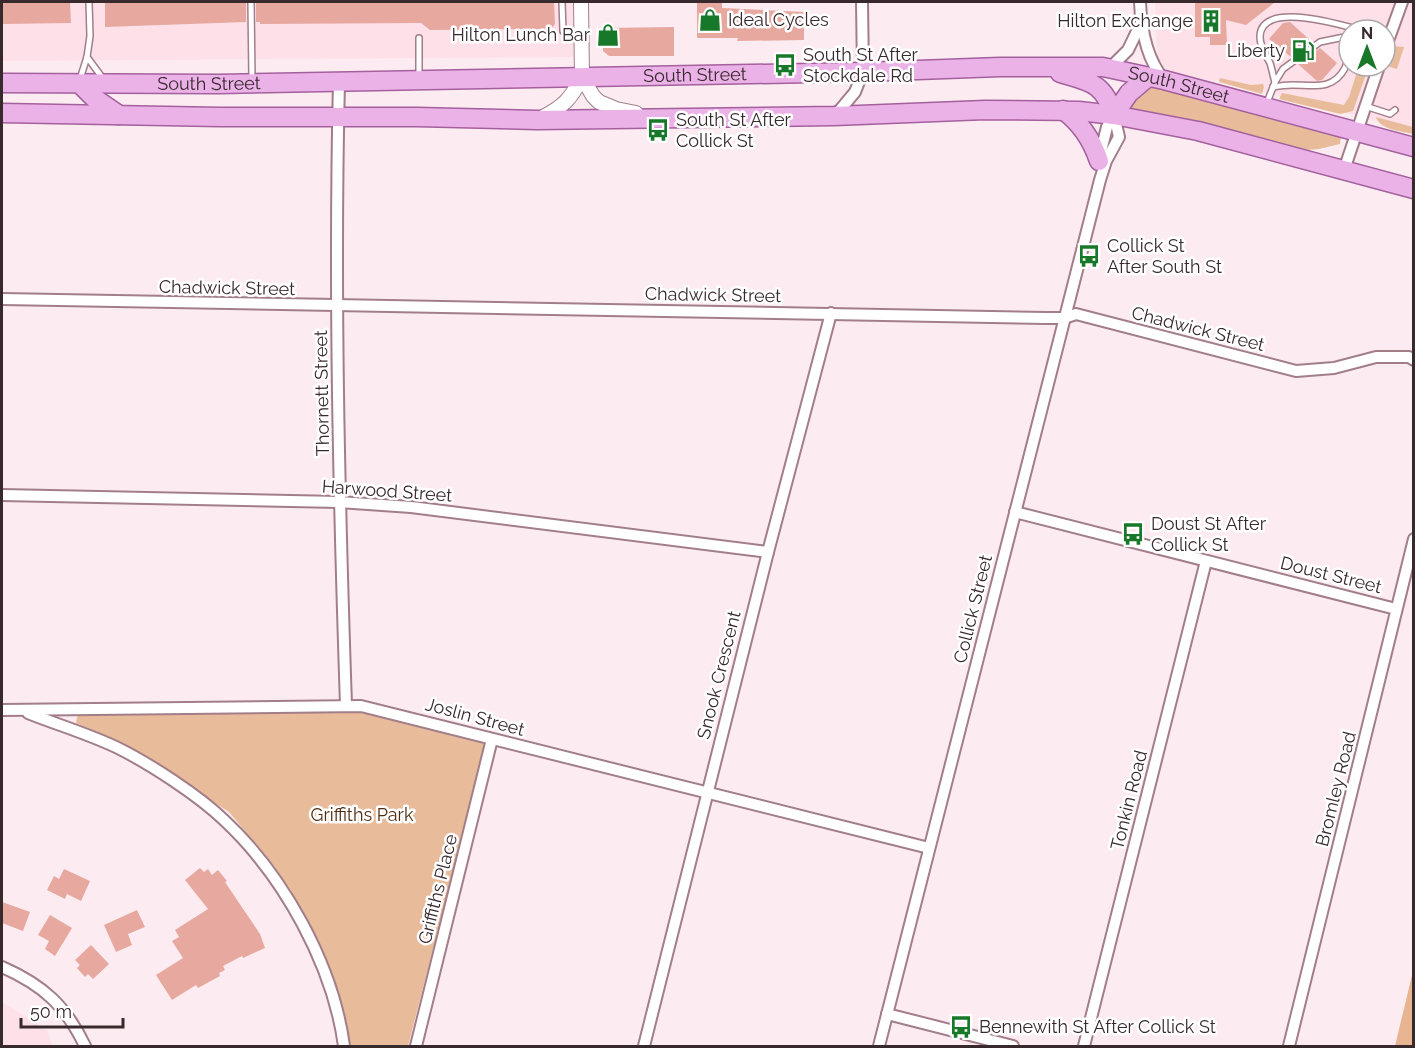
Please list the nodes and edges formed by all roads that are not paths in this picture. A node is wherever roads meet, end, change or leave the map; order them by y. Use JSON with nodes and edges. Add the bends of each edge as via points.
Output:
{"nodes":[{"id":1,"x":89,"y":2,"type":"edge"},
{"id":2,"x":251,"y":2,"type":"edge"},
{"id":3,"x":562,"y":2,"type":"edge"},
{"id":4,"x":581,"y":2,"type":"edge"},
{"id":5,"x":862,"y":2,"type":"edge"},
{"id":6,"x":1140,"y":2,"type":"edge"},
{"id":7,"x":1402,"y":2,"type":"edge"},
{"id":8,"x":1395,"y":18,"type":"edge"},
{"id":9,"x":1141,"y":23,"type":"junction"},
{"id":10,"x":1337,"y":24,"type":"edge"},
{"id":11,"x":563,"y":31,"type":"dead end"},
{"id":12,"x":419,"y":38,"type":"dead end"},
{"id":13,"x":1337,"y":38,"type":"edge"},
{"id":14,"x":87,"y":57,"type":"junction"},
{"id":15,"x":1038,"y":67,"type":"junction"},
{"id":16,"x":1110,"y":68,"type":"junction"},
{"id":17,"x":863,"y":72,"type":"junction"},
{"id":18,"x":582,"y":76,"type":"junction"},
{"id":19,"x":1156,"y":78,"type":"junction"},
{"id":20,"x":1337,"y":78,"type":"edge"},
{"id":21,"x":1375,"y":78,"type":"edge"},
{"id":22,"x":419,"y":80,"type":"junction"},
{"id":23,"x":339,"y":81,"type":"junction"},
{"id":24,"x":2,"y":83,"type":"edge"},
{"id":25,"x":80,"y":84,"type":"junction"},
{"id":26,"x":107,"y":84,"type":"junction"},
{"id":27,"x":219,"y":84,"type":"junction"},
{"id":28,"x":252,"y":84,"type":"junction"},
{"id":29,"x":1274,"y":84,"type":"junction"},
{"id":30,"x":1365,"y":106,"type":"junction"},
{"id":31,"x":1265,"y":107,"type":"junction"},
{"id":32,"x":1063,"y":110,"type":"junction"},
{"id":33,"x":1395,"y":110,"type":"dead end"},
{"id":34,"x":2,"y":113,"type":"edge"},
{"id":35,"x":119,"y":115,"type":"junction"},
{"id":36,"x":1114,"y":115,"type":"junction"},
{"id":37,"x":834,"y":116,"type":"junction"},
{"id":38,"x":220,"y":117,"type":"junction"},
{"id":39,"x":338,"y":117,"type":"junction"},
{"id":40,"x":656,"y":118,"type":"junction"},
{"id":41,"x":537,"y":120,"type":"junction"},
{"id":42,"x":1356,"y":131,"type":"junction"},
{"id":43,"x":1413,"y":147,"type":"edge"},
{"id":44,"x":1344,"y":170,"type":"junction"},
{"id":45,"x":1099,"y":171,"type":"junction"},
{"id":46,"x":1413,"y":189,"type":"edge"},
{"id":47,"x":2,"y":299,"type":"edge"},
{"id":48,"x":338,"y":307,"type":"junction"},
{"id":49,"x":831,"y":313,"type":"junction"},
{"id":50,"x":1064,"y":318,"type":"junction"},
{"id":51,"x":1413,"y":360,"type":"edge"},
{"id":52,"x":2,"y":495,"type":"edge"},
{"id":53,"x":339,"y":502,"type":"junction"},
{"id":54,"x":1015,"y":512,"type":"junction"},
{"id":55,"x":1413,"y":539,"type":"edge"},
{"id":56,"x":768,"y":552,"type":"junction"},
{"id":57,"x":1206,"y":561,"type":"junction"},
{"id":58,"x":1396,"y":609,"type":"junction"},
{"id":59,"x":346,"y":705,"type":"junction"},
{"id":60,"x":2,"y":710,"type":"edge"},
{"id":61,"x":21,"y":711,"type":"junction"},
{"id":62,"x":492,"y":739,"type":"junction"},
{"id":63,"x":706,"y":793,"type":"junction"},
{"id":64,"x":929,"y":848,"type":"junction"},
{"id":65,"x":2,"y":967,"type":"edge"},
{"id":66,"x":887,"y":1014,"type":"junction"},
{"id":67,"x":85,"y":1047,"type":"edge"},
{"id":68,"x":344,"y":1047,"type":"edge"},
{"id":69,"x":416,"y":1047,"type":"edge"},
{"id":70,"x":644,"y":1047,"type":"edge"},
{"id":71,"x":879,"y":1047,"type":"edge"},
{"id":72,"x":1013,"y":1047,"type":"edge"},
{"id":73,"x":1084,"y":1047,"type":"edge"},
{"id":74,"x":1289,"y":1047,"type":"edge"}],
"edges":[{"from":1,"to":14,"type":"lane"},
{"from":2,"to":28,"type":"lane"},
{"from":3,"to":11,"type":"lane"},
{"from":4,"to":18,"type":"street"},
{"from":5,"to":17,"type":"street"},
{"from":6,"to":9,"type":"street"},
{"from":7,"to":8,"type":"street"},
{"from":9,"to":16,"type":"street","via":[[1128,50]]},
{"from":9,"to":19,"type":"street"},
{"from":10,"to":29,"type":"lane","via":[[1287,16],[1266,24],[1261,31],[1261,46]]},
{"from":12,"to":22,"type":"lane"},
{"from":13,"to":29,"type":"lane","via":[[1320,42],[1283,69]]},
{"from":14,"to":25,"type":"lane"},
{"from":14,"to":26,"type":"lane"},
{"from":15,"to":16,"type":"main road","name":"South Street"},
{"from":15,"to":17,"type":"main road","name":"South Street"},
{"from":15,"to":36,"type":"main road","via":[[1100,88]]},
{"from":16,"to":19,"type":"main road","name":"South Street"},
{"from":17,"to":18,"type":"main road","name":"South Street"},
{"from":17,"to":37,"type":"street","via":[[855,92]]},
{"from":18,"to":22,"type":"main road","name":"South Street"},
{"from":18,"to":40,"type":"street","via":[[592,96],[606,106]]},
{"from":18,"to":41,"type":"street","via":[[566,103]]},
{"from":19,"to":31,"type":"main road","name":"South Street"},
{"from":19,"to":36,"type":"main road","via":[[1129,93]]},
{"from":20,"to":29,"type":"lane","via":[[1323,86]]},
{"from":21,"to":30,"type":"street"},
{"from":22,"to":23,"type":"main road","name":"South Street"},
{"from":23,"to":28,"type":"main road","name":"South Street"},
{"from":23,"to":39,"type":"street","name":"Thornett Street"},
{"from":24,"to":25,"type":"main road","name":"South Street"},
{"from":25,"to":26,"type":"main road","name":"South Street"},
{"from":25,"to":35,"type":"main road"},
{"from":26,"to":27,"type":"main road","name":"South Street"},
{"from":27,"to":28,"type":"main road","name":"South Street"},
{"from":27,"to":38,"type":"main road"},
{"from":29,"to":31,"type":"lane"},
{"from":30,"to":33,"type":"lane","via":[[1390,114]]},
{"from":30,"to":42,"type":"street"},
{"from":31,"to":42,"type":"main road","name":"South Street"},
{"from":32,"to":36,"type":"main road","name":"South Street"},
{"from":32,"to":37,"type":"main road","name":"South Street"},
{"from":32,"to":45,"type":"main road","via":[[1083,129],[1095,149]]},
{"from":34,"to":35,"type":"main road","name":"South Street"},
{"from":35,"to":38,"type":"main road","name":"South Street"},
{"from":36,"to":44,"type":"main road","name":"South Street","via":[[1198,131]]},
{"from":36,"to":45,"type":"street","name":"Collick Street","via":[[1107,127]]},
{"from":36,"to":45,"type":"street","name":"Collick Street","via":[[1119,137]]},
{"from":37,"to":40,"type":"main road","name":"South Street"},
{"from":38,"to":39,"type":"main road","name":"South Street"},
{"from":39,"to":41,"type":"main road","name":"South Street"},
{"from":39,"to":48,"type":"street","name":"Thornett Street"},
{"from":40,"to":41,"type":"main road","name":"South Street"},
{"from":42,"to":43,"type":"main road","name":"South Street"},
{"from":42,"to":44,"type":"street"},
{"from":44,"to":46,"type":"main road","name":"South Street"},
{"from":45,"to":50,"type":"street","name":"Collick Street"},
{"from":47,"to":48,"type":"street","name":"Chadwick Street"},
{"from":48,"to":49,"type":"street","name":"Chadwick Street"},
{"from":48,"to":53,"type":"street","name":"Thornett Street"},
{"from":49,"to":50,"type":"street","name":"Chadwick Street"},
{"from":49,"to":56,"type":"street","name":"Snook Crescent"},
{"from":50,"to":51,"type":"street","name":"Chadwick Street","via":[[1076,314],[1296,371],[1334,368],[1376,357]]},
{"from":50,"to":54,"type":"street","name":"Collick Street"},
{"from":52,"to":53,"type":"street","name":"Harwood Street"},
{"from":53,"to":56,"type":"street","name":"Harwood Street","via":[[411,507]]},
{"from":53,"to":59,"type":"street","name":"Thornett Street"},
{"from":54,"to":57,"type":"street","name":"Doust Street"},
{"from":54,"to":64,"type":"street","name":"Collick Street"},
{"from":55,"to":58,"type":"street","name":"Bromley Road"},
{"from":56,"to":63,"type":"street","name":"Snook Crescent"},
{"from":57,"to":58,"type":"street","name":"Doust Street"},
{"from":57,"to":73,"type":"street","name":"Tonkin Road"},
{"from":58,"to":74,"type":"street","name":"Bromley Road"},
{"from":59,"to":61,"type":"street","name":"Joslin Street"},
{"from":59,"to":62,"type":"street","name":"Joslin Street","via":[[373,708]]},
{"from":60,"to":61,"type":"street","name":"Joslin Street"},
{"from":61,"to":68,"type":"street","via":[[118,748],[178,785],[224,820],[286,894],[336,1004]]},
{"from":62,"to":63,"type":"street","name":"Joslin Street"},
{"from":62,"to":69,"type":"street","name":"Griffiths Place"},
{"from":63,"to":64,"type":"street","name":"Joslin Street"},
{"from":63,"to":70,"type":"street","name":"Snook Crescent"},
{"from":64,"to":66,"type":"street","name":"Collick Street"},
{"from":65,"to":67,"type":"street","via":[[35,984],[54,1000],[75,1024]]},
{"from":66,"to":71,"type":"street","name":"Collick Street"},
{"from":66,"to":72,"type":"street"}]}
